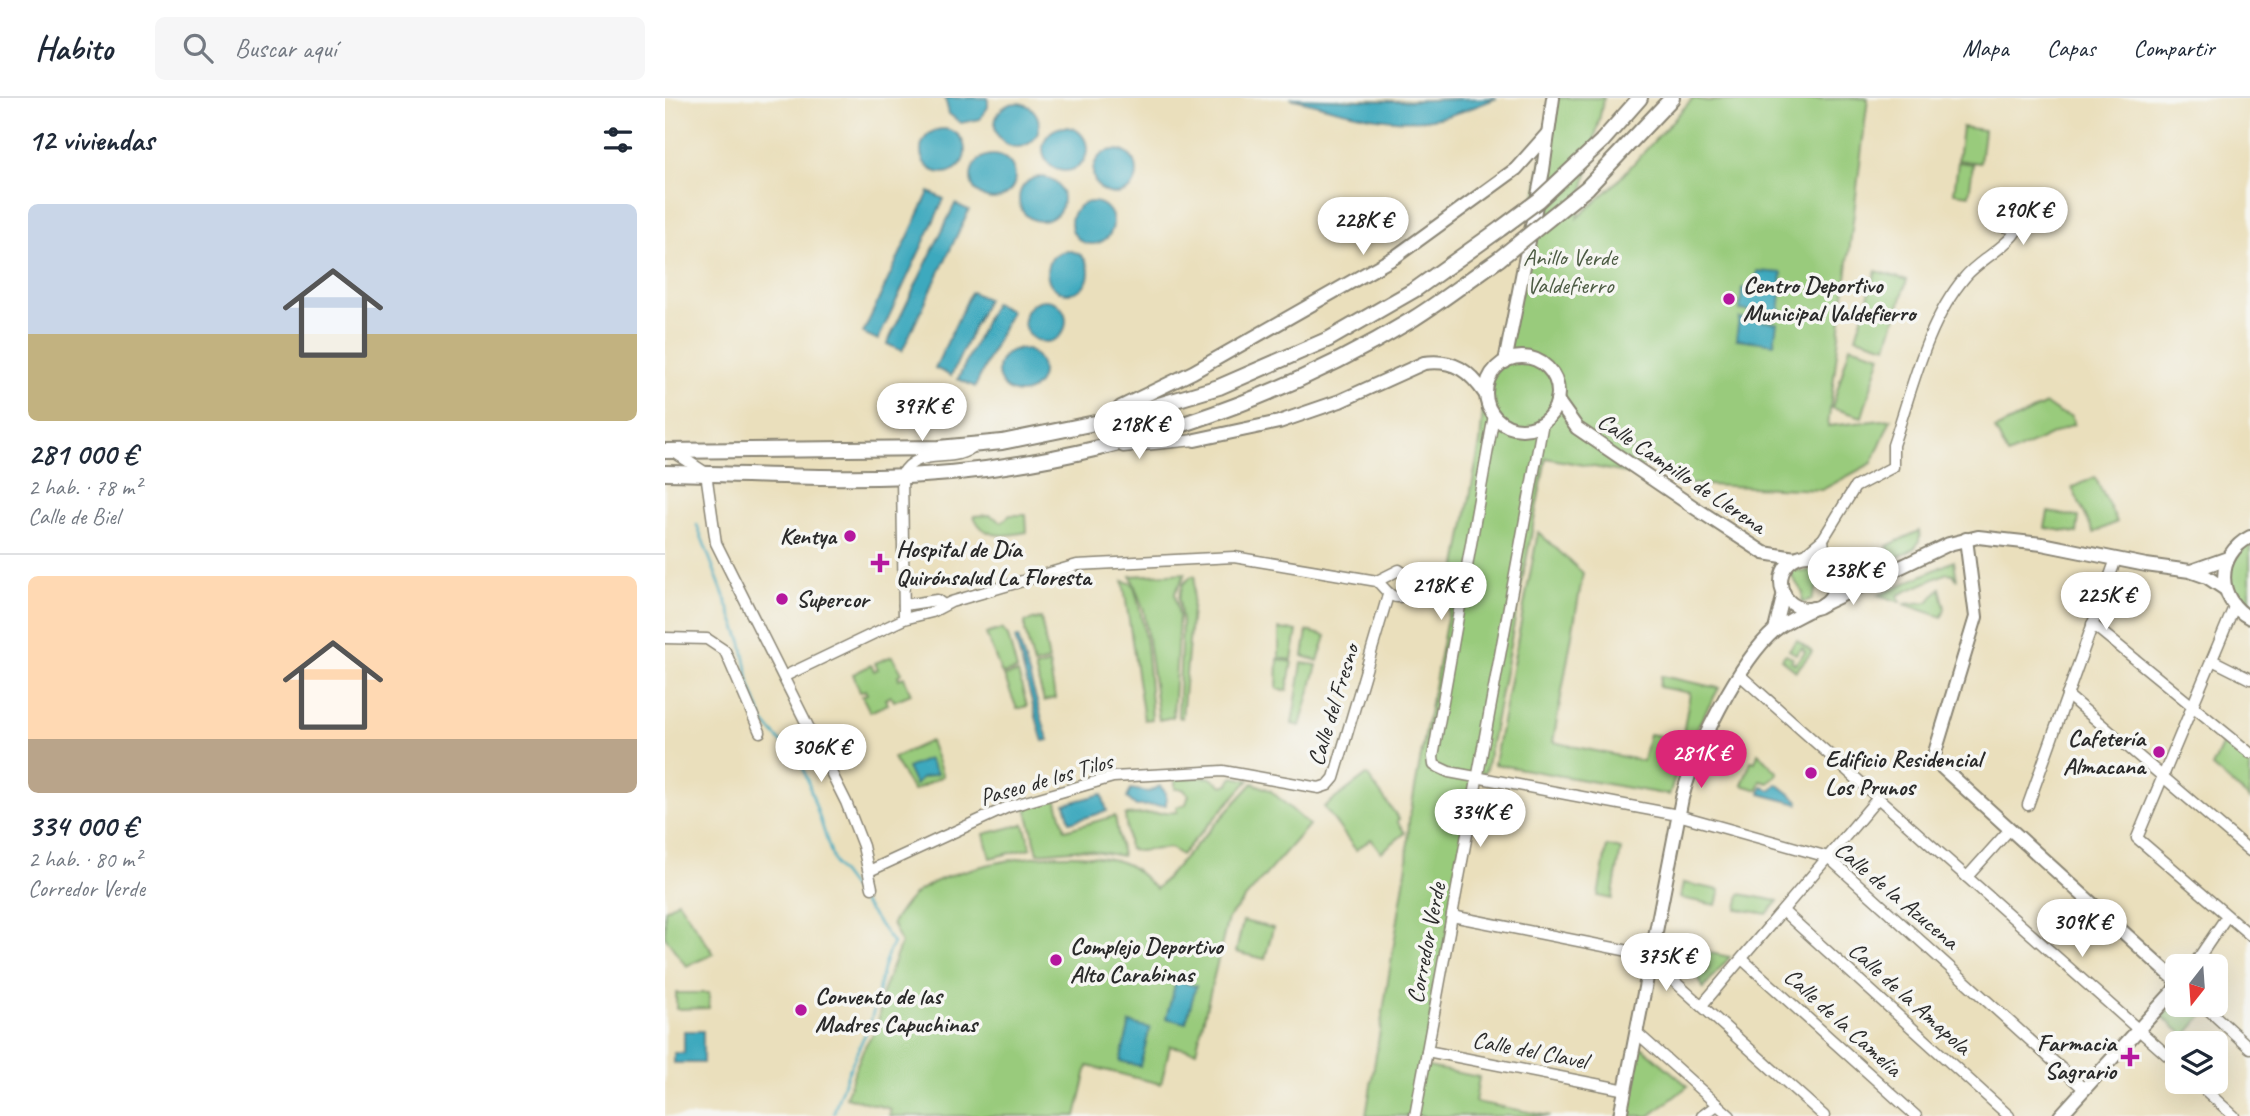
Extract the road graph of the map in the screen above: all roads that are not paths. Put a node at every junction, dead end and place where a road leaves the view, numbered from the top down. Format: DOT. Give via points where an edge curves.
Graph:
graph roads {
  1 [pos="1640,98"];
  2 [pos="1672,98"];
  3 [pos="1552,101"];
  4 [pos="1548,133"];
  5 [pos="1998,222"];
  6 [pos="2019,223"];
  7 [pos="2000,247"];
  8 [pos="1508,336"];
  9 [pos="1519,358"];
  10 [pos="1505,362"];
  11 [pos="1486,395"];
  12 [pos="1557,400"];
  13 [pos="1494,415"];
  14 [pos="1105,421"];
  15 [pos="1545,421"];
  16 [pos="1577,428"];
  17 [pos="1195,440"];
  18 [pos="975,445"];
  19 [pos="669,451"];
  20 [pos="1081,451"];
  21 [pos="665,473"];
  22 [pos="706,473"];
  23 [pos="902,475"];
  24 [pos="2250,537"];
  25 [pos="1823,539"];
  26 [pos="1966,539"];
  27 [pos="1764,553"];
  28 [pos="1800,557"];
  29 [pos="2228,558"];
  30 [pos="2116,559"];
  31 [pos="1828,566"];
  32 [pos="2190,571"];
  33 [pos="1781,579"];
  34 [pos="1377,581"];
  35 [pos="1869,581"];
  36 [pos="2225,589"];
  37 [pos="1784,593"];
  38 [pos="1388,595"];
  39 [pos="904,605"];
  40 [pos="944,605"];
  41 [pos="1818,606"];
  42 [pos="2234,607"];
  43 [pos="2250,618"];
  44 [pos="904,619"];
  45 [pos="2092,624"];
  46 [pos="1776,629"];
  47 [pos="665,638"];
  48 [pos="2211,660"];
  49 [pos="785,676"];
  50 [pos="1741,676"];
  51 [pos="2250,679"];
  52 [pos="2067,695"];
  53 [pos="2192,708"];
  54 [pos="760,732"];
  55 [pos="2250,753"];
  56 [pos="1478,777"];
  57 [pos="2162,777"];
  58 [pos="1328,785"];
  59 [pos="1878,798"];
  60 [pos="2028,806"];
  61 [pos="1678,815"];
  62 [pos="2010,829"];
  63 [pos="2250,851"];
  64 [pos="1828,857"];
  65 [pos="869,871"];
  66 [pos="1967,877"];
  67 [pos="872,888"];
  68 [pos="1783,911"];
  69 [pos="1452,916"];
  70 [pos="2227,916"];
  71 [pos="2250,935"];
  72 [pos="2201,954"];
  73 [pos="1650,958"];
  74 [pos="1742,959"];
  75 [pos="2165,970"];
  76 [pos="2165,1000"];
  77 [pos="1702,1005"];
  78 [pos="2216,1017"];
  79 [pos="2138,1030"];
  80 [pos="1636,1032"];
  81 [pos="2250,1048"];
  82 [pos="1427,1051"];
  83 [pos="2165,1054"];
  84 [pos="2084,1089"];
  85 [pos="1626,1090"];
  86 [pos="2209,1094"];
  87 [pos="1717,1105"];
  88 [pos="2066,1114"];
  89 [pos="1415,1116"];
  90 [pos="1620,1116"];
  91 [pos="1702,1116"];
  92 [pos="1730,1116"];
  93 [pos="1825,1116"];
  94 [pos="1916,1116"];
  95 [pos="2009,1116"];
  96 [pos="2234,1116"];
  1 -- 14 [label="main road, bridge" via="1539,200 1416,289 1319,344 1219,387"];
  2 -- 20 [label="main road, bridge" via="1587,188 1499,259 1413,319 1243,404 1152,435"];
  3 -- 4 [label="street"];
  4 -- 8 [label="street" via="1525,271"];
  4 -- 14 [label="street" via="1516,169 1395,257 1193,372 1121,407"];
  5 -- 6 [label="street" via="2006,227"];
  5 -- 6 [label="street" via="1996,205 2010,198 2023,209"];
  5 -- 7 [label="street"];
  6 -- 7 [label="street"];
  7 -- 25 [label="street" via="1967,274 1939,317 1892,445 1893,467 1855,487"];
  8 -- 9 [label="street"];
  8 -- 10 [label="street"];
  9 -- 10 [label="street"];
  9 -- 12 [label="street" via="1535,360 1551,372"];
  10 -- 11 [label="street" via="1493,373"];
  11 -- 13 [label="street"];
  11 -- 17 [label="street" via="1460,366 1424,363 1340,401 1279,422"];
  12 -- 15 [label="street, Corredor Verde"];
  12 -- 16 [label="street, Calle Campillo de Llerena"];
  13 -- 15 [label="street" via="1515,428"];
  13 -- 56 [label="street" via="1433,760 1438,769"];
  14 -- 18 [label="main road"];
  15 -- 16 [label="street, Calle Campillo de Llerena"];
  15 -- 56 [label="street, Corredor Verde"];
  16 -- 27 [label="street, Calle Campillo de Llerena"];
  17 -- 20 [label="street"];
  18 -- 19 [label="main road"];
  18 -- 23 [label="street" via="963,454 919,458"];
  19 -- 22 [label="street"];
  20 -- 23 [label="main road" via="985,468"];
  21 -- 22 [label="main road"];
  22 -- 23 [label="main road"];
  22 -- 49 [label="street" via="716,543"];
  23 -- 39 [label="street"];
  24 -- 29 [label="street"];
  25 -- 28 [label="street"];
  25 -- 31 [label="street"];
  26 -- 30 [label="street" via="2000,538"];
  26 -- 35 [label="street"];
  26 -- 62 [label="street" via="1976,617 1933,759"];
  27 -- 28 [label="street, Calle Campillo de Llerena"];
  27 -- 33 [label="street, Calle Campillo de Llerena"];
  28 -- 31 [label="street"];
  28 -- 33 [label="street" via="1787,565"];
  29 -- 32 [label="street"];
  29 -- 36 [label="street"];
  30 -- 32 [label="street"];
  30 -- 45 [label="street"];
  31 -- 35 [label="street" via="1852,581"];
  31 -- 41 [label="street" via="1834,589"];
  32 -- 36 [label="street"];
  33 -- 37 [label="street"];
  34 -- 38 [label="street"];
  34 -- 38 [label="street" via="1394,571 1407,574 1411,583 1406,595"];
  34 -- 40 [label="street" via="1234,557 1089,564"];
  35 -- 41 [label="street"];
  36 -- 42 [label="street"];
  37 -- 41 [label="street" via="1793,604"];
  37 -- 46 [label="street"];
  38 -- 58 [label="street, Calle del Fresno" via="1334,778"];
  39 -- 40 [label="street" via="937,600"];
  39 -- 44 [label="street"];
  40 -- 44 [label="street"];
  41 -- 46 [label="street"];
  42 -- 43 [label="street"];
  42 -- 48 [label="street"];
  44 -- 49 [label="street"];
  45 -- 52 [label="street"];
  45 -- 53 [label="street"];
  46 -- 50 [label="street"];
  47 -- 54 [label="street" via="707,639 725,651"];
  48 -- 51 [label="street"];
  48 -- 53 [label="street"];
  49 -- 65 [label="street" via="846,802"];
  50 -- 59 [label="street"];
  50 -- 61 [label="street" via="1696,755"];
  52 -- 57 [label="street"];
  52 -- 60 [label="street"];
  53 -- 55 [label="street"];
  53 -- 57 [label="street"];
  56 -- 61 [label="street, Calle de la Azucena"];
  56 -- 69 [label="street, Corredor Verde"];
  57 -- 63 [label="street"];
  57 -- 70 [label="street" via="2138,841"];
  58 -- 65 [label="street, Paseo de los Tilos" via="1319,788 1223,771 1113,777 1008,807"];
  59 -- 64 [label="street"];
  59 -- 66 [label="street"];
  61 -- 64 [label="street, Calle de la Azucena"];
  61 -- 73 [label="street"];
  62 -- 66 [label="street"];
  62 -- 75 [label="street"];
  64 -- 68 [label="street"];
  64 -- 84 [label="street, Calle de la Azucena"];
  65 -- 67 [label="street"];
  66 -- 79 [label="street"];
  68 -- 74 [label="street"];
  68 -- 95 [label="street, Calle de la Amapola"];
  69 -- 73 [label="street" via="1637,951"];
  69 -- 82 [label="street, Corredor Verde"];
  70 -- 71 [label="street"];
  70 -- 72 [label="street"];
  73 -- 77 [label="street"];
  73 -- 80 [label="street"];
  74 -- 77 [label="street"];
  74 -- 94 [label="street, Calle de la Camelia"];
  76 -- 79 [label="street"];
  77 -- 93 [label="street"];
  78 -- 81 [label="street"];
  79 -- 83 [label="street"];
  79 -- 84 [label="street"];
  80 -- 85 [label="street"];
  80 -- 87 [label="street"];
  82 -- 85 [label="street, Calle del Clavel"];
  82 -- 89 [label="street, Corredor Verde"];
  84 -- 88 [label="street"];
  85 -- 90 [label="street"];
  86 -- 96 [label="street"];
  87 -- 91 [label="street"];
  87 -- 92 [label="street"];
}
